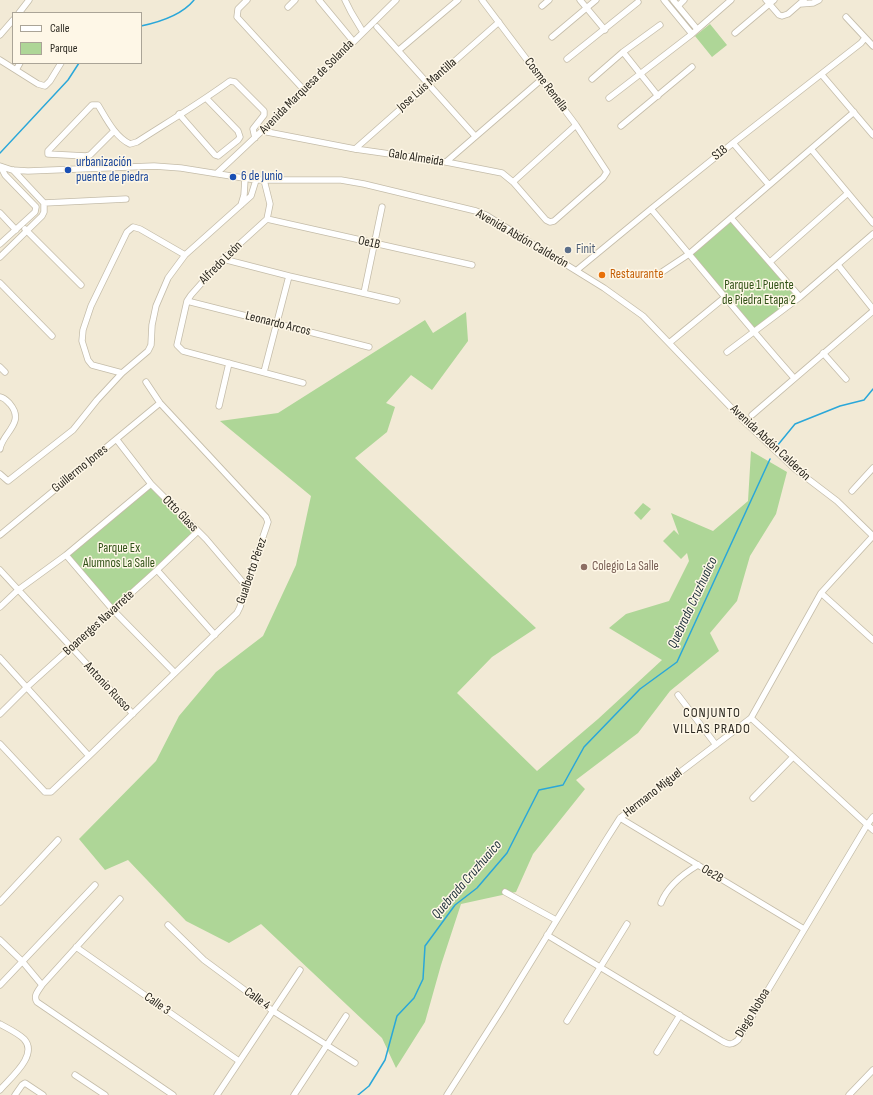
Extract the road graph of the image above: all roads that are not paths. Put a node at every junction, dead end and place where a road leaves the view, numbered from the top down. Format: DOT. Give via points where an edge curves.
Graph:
graph roads {
  1 [pos="29,0"];
  2 [pos="246,0"];
  3 [pos="295,0"];
  4 [pos="319,0"];
  5 [pos="345,0"];
  6 [pos="396,0"];
  7 [pos="458,0"];
  8 [pos="482,0"];
  9 [pos="549,0"];
  10 [pos="580,0"];
  11 [pos="596,0"];
  12 [pos="664,0"];
  13 [pos="673,0"];
  14 [pos="684,0"];
  15 [pos="731,0"];
  16 [pos="819,0"];
  17 [pos="770,1"];
  18 [pos="638,2"];
  19 [pos="802,2"];
  20 [pos="542,6"];
  21 [pos="678,6"];
  22 [pos="288,7"];
  23 [pos="586,8"];
  24 [pos="21,12"];
  25 [pos="846,17"];
  26 [pos="12,21"];
  27 [pos="499,22"];
  28 [pos="660,25"];
  29 [pos="377,26"];
  30 [pos="605,30"];
  31 [pos="697,30"];
  32 [pos="363,32"];
  33 [pos="735,33"];
  34 [pos="692,34"];
  35 [pos="0,35"];
  36 [pos="552,37"];
  37 [pos="865,38"];
  38 [pos="353,41"];
  39 [pos="873,46"];
  40 [pos="399,50"];
  41 [pos="623,52"];
  42 [pos="567,59"];
  43 [pos="0,60"];
  44 [pos="19,64"];
  45 [pos="59,64"];
  46 [pos="692,67"];
  47 [pos="16,70"];
  48 [pos="640,73"];
  49 [pos="822,75"];
  50 [pos="542,79"];
  51 [pos="592,79"];
  52 [pos="428,84"];
  53 [pos="304,90"];
  54 [pos="658,96"];
  55 [pos="206,98"];
  56 [pos="609,98"];
  57 [pos="854,112"];
  58 [pos="180,114"];
  59 [pos="576,125"];
  60 [pos="621,126"];
  61 [pos="114,131"];
  62 [pos="262,131"];
  63 [pos="873,135"];
  64 [pos="475,136"];
  65 [pos="254,138"];
  66 [pos="733,143"];
  67 [pos="355,148"];
  68 [pos="811,149"];
  69 [pos="446,162"];
  70 [pos="0,167"];
  71 [pos="13,170"];
  72 [pos="217,173"];
  73 [pos="245,179"];
  74 [pos="256,180"];
  75 [pos="264,180"];
  76 [pos="513,182"];
  77 [pos="768,185"];
  78 [pos="848,193"];
  79 [pos="126,200"];
  80 [pos="44,204"];
  81 [pos="241,205"];
  82 [pos="382,208"];
  83 [pos="651,209"];
  84 [pos="0,213"];
  85 [pos="731,218"];
  86 [pos="267,220"];
  87 [pos="550,222"];
  88 [pos="873,223"];
  89 [pos="21,225"];
  90 [pos="16,230"];
  91 [pos="27,231"];
  92 [pos="873,234"];
  93 [pos="0,244"];
  94 [pos="374,244"];
  95 [pos="689,254"];
  96 [pos="185,255"];
  97 [pos="0,257"];
  98 [pos="223,259"];
  99 [pos="770,262"];
  100 [pos="472,265"];
  101 [pos="838,265"];
  102 [pos="577,270"];
  103 [pos="662,272"];
  104 [pos="289,276"];
  105 [pos="0,283"];
  106 [pos="81,285"];
  107 [pos="364,293"];
  108 [pos="725,297"];
  109 [pos="800,297"];
  110 [pos="397,301"];
  111 [pos="187,302"];
  112 [pos="873,310"];
  113 [pos="277,324"];
  114 [pos="754,333"];
  115 [pos="52,336"];
  116 [pos="669,343"];
  117 [pos="369,347"];
  118 [pos="727,352"];
  119 [pos="823,353"];
  120 [pos="229,363"];
  121 [pos="0,367"];
  122 [pos="5,372"];
  123 [pos="264,372"];
  124 [pos="122,373"];
  125 [pos="794,378"];
  126 [pos="846,380"];
  127 [pos="146,382"];
  128 [pos="303,383"];
  129 [pos="0,397"];
  130 [pos="160,403"];
  131 [pos="220,406"];
  132 [pos="752,415"];
  133 [pos="116,440"];
  134 [pos="0,446"];
  135 [pos="0,449"];
  136 [pos="873,468"];
  137 [pos="0,474"];
  138 [pos="151,484"];
  139 [pos="852,491"];
  140 [pos="197,532"];
  141 [pos="0,535"];
  142 [pos="873,536"];
  143 [pos="66,555"];
  144 [pos="0,570"];
  145 [pos="157,570"];
  146 [pos="246,586"];
  147 [pos="18,590"];
  148 [pos="821,593"];
  149 [pos="0,607"];
  150 [pos="113,610"];
  151 [pos="215,635"];
  152 [pos="873,640"];
  153 [pos="71,648"];
  154 [pos="0,658"];
  155 [pos="175,673"];
  156 [pos="27,687"];
  157 [pos="678,695"];
  158 [pos="0,714"];
  159 [pos="133,714"];
  160 [pos="751,718"];
  161 [pos="0,744"];
  162 [pos="716,745"];
  163 [pos="89,756"];
  164 [pos="793,757"];
  165 [pos="753,798"];
  166 [pos="873,817"];
  167 [pos="620,818"];
  168 [pos="866,825"];
  169 [pos="873,830"];
  170 [pos="58,840"];
  171 [pos="698,865"];
  172 [pos="95,885"];
  173 [pos="505,892"];
  174 [pos="120,899"];
  175 [pos="0,902"];
  176 [pos="661,903"];
  177 [pos="556,920"];
  178 [pos="627,924"];
  179 [pos="168,925"];
  180 [pos="804,929"];
  181 [pos="546,935"];
  182 [pos="0,940"];
  183 [pos="76,947"];
  184 [pos="22,961"];
  185 [pos="601,967"];
  186 [pos="300,970"];
  187 [pos="0,985"];
  188 [pos="42,985"];
  189 [pos="274,1011"];
  190 [pos="680,1015"];
  191 [pos="346,1016"];
  192 [pos="567,1022"];
  193 [pos="0,1024"];
  194 [pos="328,1045"];
  195 [pos="657,1052"];
  196 [pos="239,1061"];
  197 [pos="355,1064"];
  198 [pos="873,1070"];
  199 [pos="75,1075"];
  200 [pos="0,1090"];
  201 [pos="15,1095"];
  202 [pos="43,1095"];
  203 [pos="105,1095"];
  204 [pos="173,1095"];
  205 [pos="217,1095"];
  206 [pos="294,1095"];
  207 [pos="447,1095"];
  208 [pos="849,1095"];
  1 -- 24 [label="street"];
  2 -- 53 [label="street" via="238,9 237,17"];
  3 -- 22 [label="street"];
  4 -- 38 [label="street"];
  5 -- 32 [label="street"];
  6 -- 32 [label="street, Avenida Marquesa de Solanda"];
  7 -- 40 [label="street"];
  8 -- 27 [label="street, Cosme Renella"];
  9 -- 20 [label="street"];
  10 -- 23 [label="street"];
  11 -- 23 [label="street"];
  12 -- 34 [label="street"];
  13 -- 21 [label="street"];
  14 -- 21 [label="street"];
  15 -- 31 [label="street"];
  16 -- 19 [label="street" via="813,3"];
  17 -- 19 [label="street" via="782,16"];
  17 -- 33 [label="street"];
  18 -- 30 [label="street"];
  21 -- 31 [label="street"];
  23 -- 30 [label="street"];
  23 -- 36 [label="street"];
  25 -- 37 [label="street"];
  26 -- 35 [label="street"];
  27 -- 50 [label="street, Cosme Renella"];
  27 -- 52 [label="street, Jose Luis Mantilla"];
  28 -- 41 [label="street"];
  29 -- 40 [label="street"];
  30 -- 42 [label="street"];
  31 -- 34 [label="street"];
  32 -- 38 [label="street, Avenida Marquesa de Solanda"];
  34 -- 48 [label="street"];
  37 -- 39 [label="street"];
  37 -- 49 [label="street, S18"];
  38 -- 53 [label="street, Avenida Marquesa de Solanda"];
  40 -- 52 [label="street"];
  41 -- 48 [label="street"];
  41 -- 51 [label="street"];
  43 -- 47 [label="street"];
  44 -- 47 [label="street"];
  45 -- 47 [label="street" via="45,86"];
  46 -- 54 [label="street"];
  48 -- 54 [label="street"];
  48 -- 56 [label="street"];
  49 -- 57 [label="street"];
  49 -- 66 [label="street, S18"];
  50 -- 59 [label="street, Cosme Renella"];
  50 -- 64 [label="street"];
  52 -- 64 [label="street"];
  52 -- 67 [label="street, Jose Luis Mantilla"];
  53 -- 62 [label="street, Avenida Marquesa de Solanda"];
  54 -- 60 [label="street"];
  55 -- 58 [label="street"];
  55 -- 58 [label="street" via="238,131 240,137 218,156"];
  55 -- 65 [label="street" via="230,80 236,82 265,113 252,129"];
  57 -- 63 [label="street"];
  57 -- 68 [label="street"];
  58 -- 61 [label="street" via="130,144"];
  59 -- 76 [label="street"];
  59 -- 87 [label="street, Cosme Renella" via="607,172 583,196"];
  61 -- 61 [label="street" via="90,154 48,154 48,151 92,105 98,105"];
  62 -- 65 [label="street, Avenida Marquesa de Solanda"];
  62 -- 67 [label="street, Galo Almeida"];
  64 -- 69 [label="street"];
  65 -- 72 [label="street, Avenida Marquesa de Solanda"];
  66 -- 77 [label="street"];
  66 -- 83 [label="street, S18"];
  67 -- 69 [label="street, Galo Almeida"];
  68 -- 77 [label="street"];
  68 -- 78 [label="street"];
  69 -- 76 [label="street, Galo Almeida" via="502,173"];
  70 -- 71 [label="street, Avenida Abdón Calderón"];
  70 -- 89 [label="street" via="36,207"];
  71 -- 72 [label="street, Avenida Abdón Calderón" via="154,166"];
  71 -- 80 [label="street"];
  72 -- 73 [label="street, Avenida Abdón Calderón"];
  73 -- 74 [label="street, Avenida Abdón Calderón"];
  73 -- 81 [label="street"];
  74 -- 75 [label="street, Avenida Abdón Calderón"];
  74 -- 81 [label="street" via="253,194"];
  75 -- 86 [label="street" via="270,204"];
  75 -- 102 [label="street, Avenida Abdón Calderón" via="341,180 476,211"];
  76 -- 87 [label="street, Galo Almeida"];
  77 -- 85 [label="street"];
  78 -- 88 [label="street"];
  78 -- 99 [label="street"];
  79 -- 80 [label="street"];
  80 -- 91 [label="street" via="44,212"];
  81 -- 96 [label="street"];
  82 -- 94 [label="street"];
  83 -- 95 [label="street"];
  83 -- 102 [label="street, S18"];
  84 -- 90 [label="street"];
  85 -- 95 [label="street"];
  85 -- 99 [label="street"];
  86 -- 94 [label="street, Oe1B"];
  86 -- 98 [label="street, Alfredo León"];
  89 -- 90 [label="street"];
  89 -- 91 [label="street"];
  90 -- 93 [label="street"];
  91 -- 97 [label="street"];
  91 -- 106 [label="street"];
  92 -- 101 [label="street"];
  94 -- 100 [label="street, Oe1B"];
  94 -- 107 [label="street"];
  95 -- 103 [label="street"];
  95 -- 108 [label="street"];
  96 -- 124 [label="street" via="168,278 156,306 148,352"];
  96 -- 124 [label="street" via="140,228 132,228 127,232 91,306 82,341 92,365"];
  98 -- 104 [label="street"];
  98 -- 111 [label="street, Alfredo León"];
  99 -- 109 [label="street"];
  101 -- 109 [label="street"];
  101 -- 112 [label="street"];
  102 -- 116 [label="street, Avenida Abdón Calderón" via="644,316"];
  104 -- 107 [label="street"];
  104 -- 113 [label="street"];
  105 -- 115 [label="street"];
  107 -- 110 [label="street"];
  108 -- 114 [label="street"];
  108 -- 116 [label="street"];
  109 -- 114 [label="street"];
  111 -- 113 [label="street, Leonardo Arcos"];
  111 -- 120 [label="street, Alfredo León" via="177,342 178,348"];
  112 -- 119 [label="street"];
  113 -- 117 [label="street, Leonardo Arcos"];
  113 -- 123 [label="street"];
  114 -- 118 [label="street"];
  114 -- 125 [label="street"];
  116 -- 142 [label="street, Avenida Abdón Calderón" via="795,470 837,501"];
  119 -- 125 [label="street"];
  119 -- 126 [label="street"];
  120 -- 123 [label="street"];
  120 -- 131 [label="street"];
  121 -- 122 [label="street"];
  123 -- 128 [label="street"];
  124 -- 137 [label="street" via="73,430 8,481"];
  125 -- 132 [label="street"];
  127 -- 130 [label="street, Gualberto Pérez"];
  129 -- 134 [label="street" via="13,408 16,415 11,430"];
  130 -- 133 [label="street, Guillermo Jones"];
  130 -- 146 [label="street, Gualberto Pérez" via="266,517 268,522"];
  133 -- 138 [label="street, Otto Glass"];
  133 -- 141 [label="street, Guillermo Jones"];
  134 -- 135 [label="street"];
  136 -- 139 [label="street"];
  138 -- 140 [label="street, Otto Glass"];
  138 -- 143 [label="street"];
  140 -- 145 [label="street, Boanerges Navarrete"];
  140 -- 146 [label="street, Otto Glass"];
  142 -- 148 [label="street, Hermano Miguel"];
  143 -- 147 [label="street"];
  143 -- 150 [label="street"];
  144 -- 147 [label="street, Antonio Russo"];
  145 -- 150 [label="street, Boanerges Navarrete"];
  145 -- 151 [label="street"];
  146 -- 151 [label="street, Gualberto Pérez" via="237,613"];
  147 -- 149 [label="street"];
  147 -- 153 [label="street, Antonio Russo"];
  148 -- 152 [label="street"];
  148 -- 160 [label="street, Hermano Miguel"];
  150 -- 153 [label="street, Boanerges Navarrete"];
  150 -- 155 [label="street"];
  151 -- 155 [label="street, Gualberto Pérez"];
  153 -- 156 [label="street, Boanerges Navarrete"];
  153 -- 159 [label="street, Antonio Russo"];
  154 -- 156 [label="street"];
  155 -- 159 [label="street, Gualberto Pérez"];
  156 -- 158 [label="street, Boanerges Navarrete"];
  156 -- 163 [label="street"];
  157 -- 162 [label="street"];
  159 -- 163 [label="street, Gualberto Pérez"];
  160 -- 162 [label="street, Hermano Miguel"];
  160 -- 164 [label="street"];
  161 -- 163 [label="street, Gualberto Pérez" via="45,792 55,789"];
  162 -- 167 [label="street, Hermano Miguel"];
  164 -- 165 [label="street"];
  164 -- 168 [label="street"];
  166 -- 168 [label="street, Diego Noboa"];
  167 -- 171 [label="street, Oe2B"];
  167 -- 177 [label="street, Hermano Miguel"];
  168 -- 169 [label="street"];
  168 -- 180 [label="street, Diego Noboa"];
  170 -- 175 [label="street"];
  171 -- 176 [label="street" via="670,887"];
  171 -- 180 [label="street, Oe2B"];
  172 -- 184 [label="street"];
  173 -- 177 [label="street"];
  174 -- 183 [label="street"];
  177 -- 181 [label="street, Hermano Miguel"];
  178 -- 185 [label="street"];
  179 -- 189 [label="street, Calle 4" via="204,960"];
  180 -- 190 [label="street, Diego Noboa" via="734,1043 726,1044"];
  181 -- 185 [label="street, Diego Noboa"];
  181 -- 207 [label="street, Hermano Miguel"];
  182 -- 184 [label="street"];
  183 -- 188 [label="street"];
  183 -- 196 [label="street, Calle 3"];
  184 -- 187 [label="street"];
  184 -- 188 [label="street"];
  185 -- 190 [label="street, Diego Noboa"];
  185 -- 192 [label="street"];
  186 -- 189 [label="street"];
  188 -- 204 [label="street" via="36,995 37,1002"];
  189 -- 194 [label="street, Calle 4"];
  189 -- 196 [label="street"];
  190 -- 195 [label="street"];
  191 -- 194 [label="street"];
  193 -- 200 [label="street" via="24,1039 28,1049 26,1060"];
  194 -- 197 [label="street, Calle 4"];
  194 -- 206 [label="street"];
  196 -- 205 [label="street"];
  198 -- 208 [label="street"];
  199 -- 203 [label="street"];
  201 -- 202 [label="street" via="25,1083"];
}
